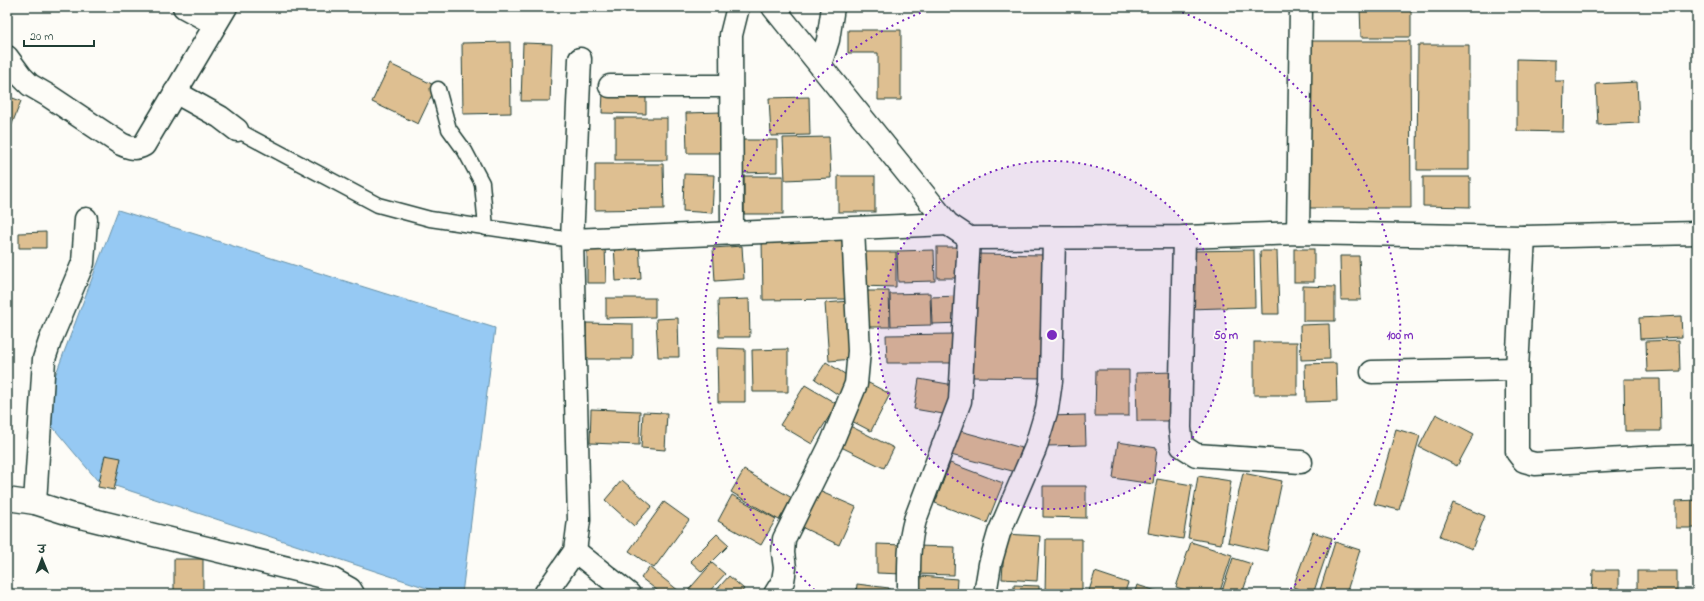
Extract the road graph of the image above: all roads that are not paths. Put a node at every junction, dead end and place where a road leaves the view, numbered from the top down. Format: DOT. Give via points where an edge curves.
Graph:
graph roads {
  1 [pos="184,7"];
  2 [pos="738,7"];
  3 [pos="773,7"];
  4 [pos="833,7"];
  5 [pos="1301,7"];
  6 [pos="221,15"];
  7 [pos="7,57"];
  8 [pos="580,59"];
  9 [pos="820,65"];
  10 [pos="610,86"];
  11 [pos="731,86"];
  12 [pos="438,89"];
  13 [pos="175,92"];
  14 [pos="237,130"];
  15 [pos="86,219"];
  16 [pos="948,224"];
  17 [pos="486,228"];
  18 [pos="853,229"];
  19 [pos="732,233"];
  20 [pos="1298,233"];
  21 [pos="1697,233"];
  22 [pos="1524,237"];
  23 [pos="968,238"];
  24 [pos="1054,238"];
  25 [pos="1184,238"];
  26 [pos="572,240"];
  27 [pos="1517,369"];
  28 [pos="1372,372"];
  29 [pos="1697,456"];
  30 [pos="1301,462"];
  31 [pos="7,499"];
  32 [pos="35,503"];
  33 [pos="575,551"];
  34 [pos="357,592"];
  35 [pos="545,594"];
  36 [pos="629,594"];
  37 [pos="774,594"];
  38 [pos="909,594"];
  39 [pos="985,594"];
  1 -- 6 [label="street"];
  2 -- 11 [label="street" via="731,35"];
  3 -- 9 [label="street"];
  4 -- 9 [label="street" via="828,40"];
  5 -- 20 [label="street"];
  6 -- 13 [label="street"];
  7 -- 13 [label="street" via="30,85 121,144 134,149 144,145"];
  8 -- 26 [label="street"];
  9 -- 16 [label="street"];
  10 -- 11 [label="street"];
  11 -- 19 [label="street"];
  12 -- 17 [label="lane" via="449,129 465,151 482,183"];
  13 -- 14 [label="street" via="220,117"];
  14 -- 17 [label="lane" via="378,205 430,219"];
  15 -- 32 [label="street" via="83,263 44,359"];
  16 -- 18 [label="street"];
  16 -- 23 [label="street"];
  17 -- 26 [label="lane"];
  18 -- 19 [label="street"];
  18 -- 37 [label="street" via="859,351 856,384 832,442 784,539 783,581"];
  19 -- 26 [label="street"];
  20 -- 22 [label="street"];
  20 -- 25 [label="street"];
  21 -- 22 [label="street"];
  22 -- 27 [label="street"];
  23 -- 24 [label="street"];
  23 -- 38 [label="street" via="960,401 910,537"];
  24 -- 25 [label="street"];
  24 -- 39 [label="street" via="1051,381 1046,409 1035,448 999,533"];
  25 -- 30 [label="street" via="1180,428 1182,446 1196,455"];
  26 -- 33 [label="street" via="579,520"];
  27 -- 28 [label="street"];
  27 -- 29 [label="street" via="1517,452 1524,461 1536,464"];
  31 -- 32 [label="street"];
  32 -- 34 [label="street" via="73,515 332,578"];
  33 -- 35 [label="street"];
  33 -- 36 [label="street"];
}
